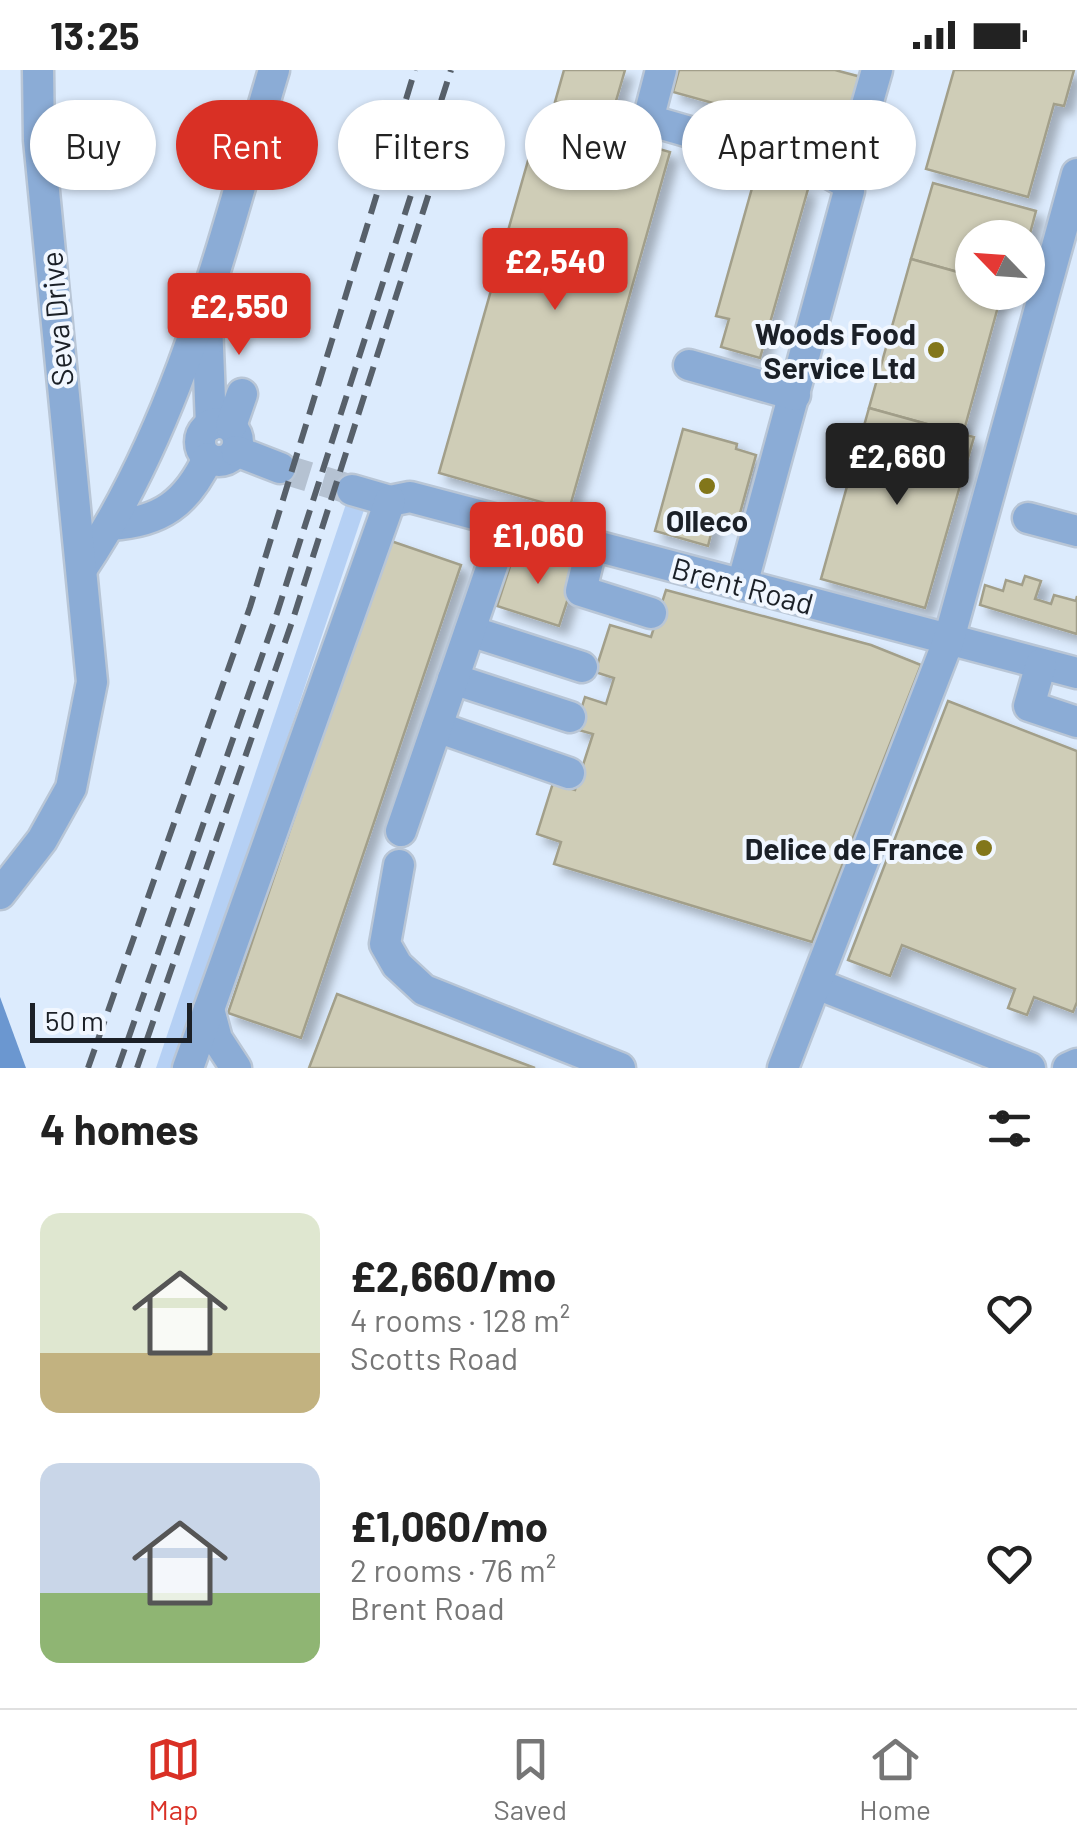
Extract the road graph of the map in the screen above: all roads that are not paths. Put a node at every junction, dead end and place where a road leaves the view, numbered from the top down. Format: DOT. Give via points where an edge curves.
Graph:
graph roads {
  1 [pos="38,70"];
  2 [pos="274,70"];
  3 [pos="662,70"];
  4 [pos="877,70"];
  5 [pos="868,100"];
  6 [pos="682,130"];
  7 [pos="1077,174"];
  8 [pos="847,190"];
  9 [pos="204,304"];
  10 [pos="689,365"];
  11 [pos="242,394"];
  12 [pos="795,395"];
  13 [pos="222,440"];
  14 [pos="280,468"];
  15 [pos="352,490"];
  16 [pos="390,501"];
  17 [pos="1028,518"];
  18 [pos="507,522"];
  19 [pos="111,526"];
  20 [pos="1077,531"];
  21 [pos="592,545"];
  22 [pos="84,567"];
  23 [pos="742,584"];
  24 [pos="651,613"];
  25 [pos="470,631"];
  26 [pos="949,639"];
  27 [pos="1041,664"];
  28 [pos="1075,666"];
  29 [pos="582,667"];
  30 [pos="454,679"];
  31 [pos="570,718"];
  32 [pos="1077,722"];
  33 [pos="437,727"];
  34 [pos="569,773"];
  35 [pos="401,831"];
  36 [pos="399,865"];
  37 [pos="0,893"];
  38 [pos="816,984"];
  39 [pos="209,1009"];
  40 [pos="1077,1064"];
  41 [pos="188,1068"];
  42 [pos="236,1068"];
  43 [pos="620,1068"];
  44 [pos="783,1068"];
  45 [pos="1030,1068"];
  46 [pos="1068,1068"];
  1 -- 22 [label="street, Seva Drive" via="42,178"];
  2 -- 9 [label="street"];
  3 -- 6 [label="street" via="648,120"];
  4 -- 5 [label="street"];
  7 -- 26 [label="street"];
  8 -- 12 [label="street" via="849,202"];
  9 -- 13 [label="street"];
  9 -- 19 [label="street" via="179,384"];
  10 -- 12 [label="street"];
  11 -- 13 [label="street"];
  12 -- 23 [label="street"];
  13 -- 14 [label="street"];
  13 -- 19 [label="street" via="171,510"];
  15 -- 16 [label="street, Brent Road"];
  16 -- 18 [label="street, Brent Road" via="410,496"];
  16 -- 39 [label="street"];
  17 -- 20 [label="street"];
  18 -- 21 [label="street, Brent Road"];
  18 -- 25 [label="street"];
  19 -- 22 [label="street"];
  21 -- 23 [label="street, Brent Road"];
  21 -- 24 [label="street" via="581,591"];
  22 -- 37 [label="street, Seva Drive" via="92,682 80,758 56,820"];
  23 -- 26 [label="street, Brent Road"];
  25 -- 29 [label="street"];
  25 -- 30 [label="street"];
  26 -- 27 [label="street, Brent Road"];
  26 -- 38 [label="street"];
  27 -- 28 [label="street, Brent Road"];
  27 -- 32 [label="street" via="1029,706"];
  30 -- 31 [label="street"];
  30 -- 33 [label="street"];
  33 -- 34 [label="street"];
  33 -- 35 [label="street"];
  36 -- 43 [label="street" via="384,944 424,990"];
  38 -- 44 [label="street"];
  38 -- 45 [label="street"];
  39 -- 41 [label="street"];
  39 -- 42 [label="street"];
  40 -- 46 [label="street"];
}
